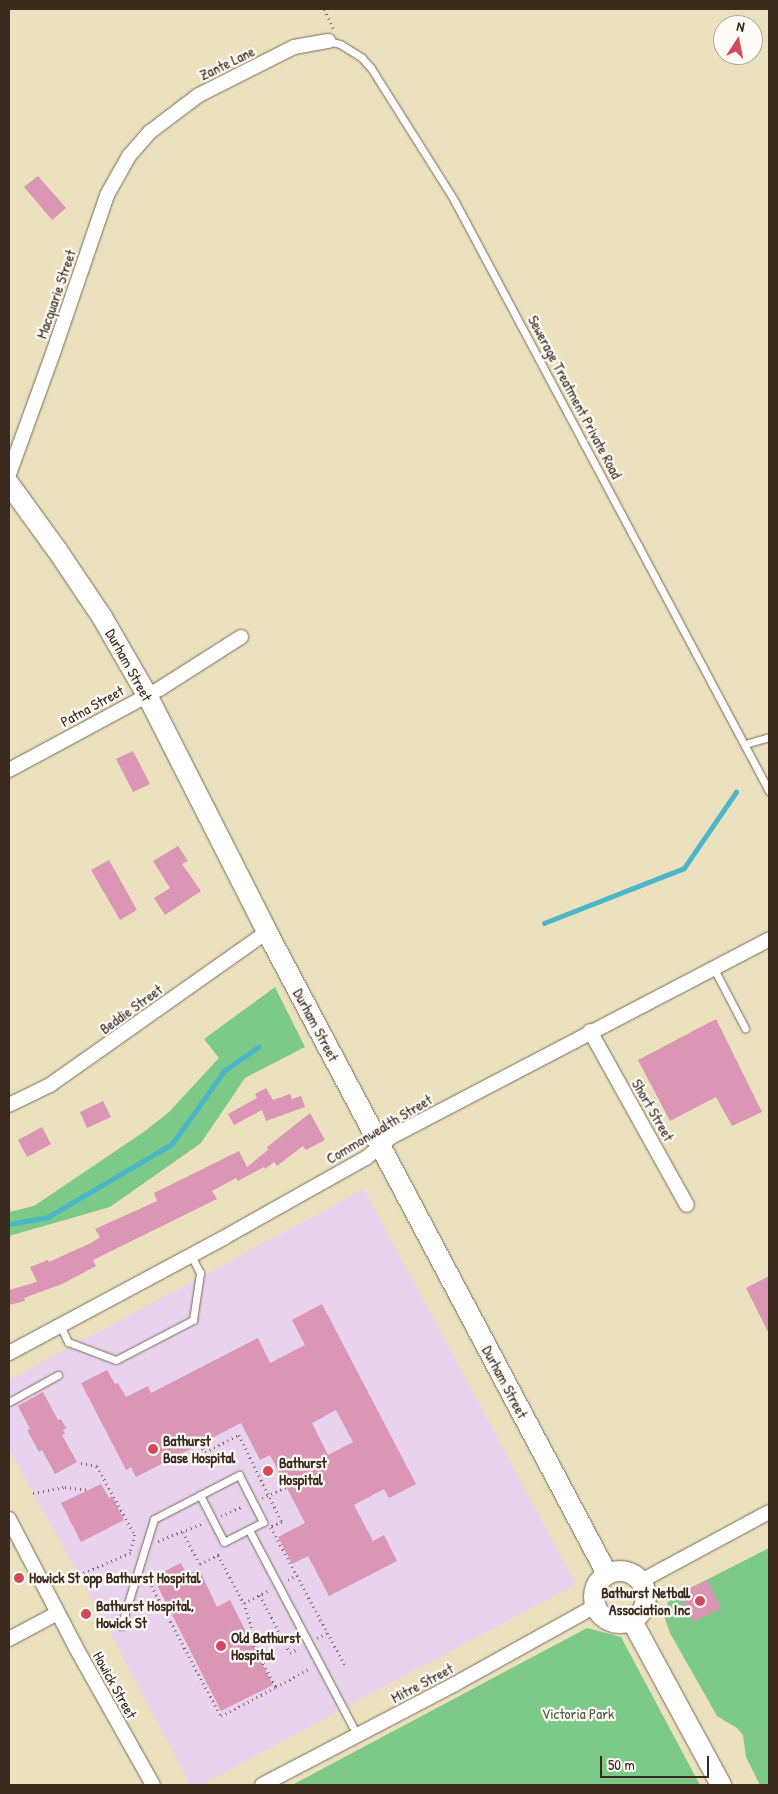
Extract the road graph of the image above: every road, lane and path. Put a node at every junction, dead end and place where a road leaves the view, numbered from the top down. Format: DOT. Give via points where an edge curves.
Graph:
graph roads {
  1 [pos="325,9"];
  2 [pos="330,23"];
  3 [pos="328,41"];
  4 [pos="150,132"];
  5 [pos="9,474"];
  6 [pos="9,484"];
  7 [pos="241,637"];
  8 [pos="147,695"];
  9 [pos="769,737"];
  10 [pos="745,744"];
  11 [pos="9,770"];
  12 [pos="769,791"];
  13 [pos="267,932"];
  14 [pos="769,939"];
  15 [pos="714,969"];
  16 [pos="745,1028"];
  17 [pos="590,1032"];
  18 [pos="9,1105"];
  19 [pos="380,1147"];
  20 [pos="687,1205"];
  21 [pos="191,1255"];
  22 [pos="60,1325"];
  23 [pos="9,1353"];
  24 [pos="58,1375"];
  25 [pos="9,1402"];
  26 [pos="200,1444"];
  27 [pos="81,1463"];
  28 [pos="286,1487"];
  29 [pos="90,1490"];
  30 [pos="33,1493"];
  31 [pos="200,1495"];
  32 [pos="269,1496"];
  33 [pos="253,1502"];
  34 [pos="769,1512"];
  35 [pos="9,1519"];
  36 [pos="212,1520"];
  37 [pos="271,1527"];
  38 [pos="248,1530"];
  39 [pos="183,1532"];
  40 [pos="252,1537"];
  41 [pos="146,1546"];
  42 [pos="227,1550"];
  43 [pos="130,1553"];
  44 [pos="218,1555"];
  45 [pos="145,1572"];
  46 [pos="607,1574"];
  47 [pos="78,1575"];
  48 [pos="641,1581"];
  49 [pos="260,1595"];
  50 [pos="595,1606"];
  51 [pos="58,1613"];
  52 [pos="632,1621"];
  53 [pos="121,1626"];
  54 [pos="327,1633"];
  55 [pos="9,1639"];
  56 [pos="310,1642"];
  57 [pos="313,1666"];
  58 [pos="346,1667"];
  59 [pos="276,1687"];
  60 [pos="357,1735"];
  61 [pos="154,1785"];
  62 [pos="262,1785"];
  63 [pos="721,1785"];
  1 -- 2 [label="path"];
  3 -- 4 [label="street, Zante Lane" via="294,47 199,95"];
  3 -- 10 [label="lane, Sewerage Treatment Private Road" via="340,44 371,68 454,200"];
  4 -- 5 [label="street, Macquarie Street" via="129,156 107,195"];
  6 -- 8 [label="main road, Durham Street" via="102,617"];
  7 -- 8 [label="street, Patna Street"];
  8 -- 11 [label="street, Patna Street"];
  8 -- 13 [label="main road, Durham Street"];
  9 -- 10 [label="lane"];
  10 -- 12 [label="lane, Sewerage Treatment Private Road"];
  13 -- 18 [label="street, Beddie Street" via="50,1085"];
  13 -- 19 [label="main road, Durham Street"];
  14 -- 15 [label="street, Commonwealth Street"];
  15 -- 16 [label="lane"];
  15 -- 17 [label="street, Commonwealth Street"];
  17 -- 19 [label="street, Commonwealth Street" via="391,1137"];
  17 -- 20 [label="street, Short Street"];
  19 -- 21 [label="street, Commonwealth Street" via="366,1158"];
  19 -- 46 [label="main road, Durham Street"];
  21 -- 22 [label="street, Commonwealth Street"];
  21 -- 22 [label="lane" via="200,1273 193,1320 116,1360 68,1342"];
  22 -- 23 [label="street, Commonwealth Street"];
  24 -- 25 [label="lane"];
  26 -- 32 [label="path" via="205,1452 239,1435"];
  27 -- 43 [label="path" via="97,1466 135,1535"];
  28 -- 32 [label="path"];
  29 -- 30 [label="path" via="65,1487"];
  31 -- 33 [label="lane" via="239,1475"];
  31 -- 36 [label="lane"];
  31 -- 41 [label="lane" via="154,1519"];
  32 -- 33 [label="path"];
  32 -- 37 [label="path" via="282,1522"];
  33 -- 36 [label="path"];
  33 -- 38 [label="lane" via="263,1522"];
  34 -- 48 [label="street"];
  35 -- 51 [label="street, Howick Street"];
  36 -- 38 [label="lane" via="224,1542"];
  36 -- 39 [label="path"];
  37 -- 40 [label="path"];
  37 -- 54 [label="path"];
  38 -- 40 [label="lane"];
  39 -- 41 [label="path"];
  39 -- 44 [label="path" via="200,1564"];
  40 -- 56 [label="lane"];
  41 -- 43 [label="path"];
  41 -- 53 [label="lane"];
  42 -- 44 [label="path"];
  43 -- 47 [label="path"];
  44 -- 59 [label="path" via="244,1603 252,1627 249,1637"];
  45 -- 59 [label="path" via="221,1716"];
  46 -- 48 [label="main road" via="629,1572"];
  46 -- 50 [label="main road" via="595,1591"];
  48 -- 52 [label="main road" via="646,1603"];
  49 -- 56 [label="path" via="290,1653"];
  50 -- 52 [label="main road" via="610,1621"];
  50 -- 60 [label="street, Mitre Street"];
  51 -- 55 [label="street"];
  51 -- 61 [label="street, Howick Street"];
  52 -- 63 [label="main road"];
  54 -- 56 [label="path"];
  54 -- 58 [label="path"];
  56 -- 60 [label="lane"];
  57 -- 59 [label="path"];
  60 -- 62 [label="street, Mitre Street"];
}
